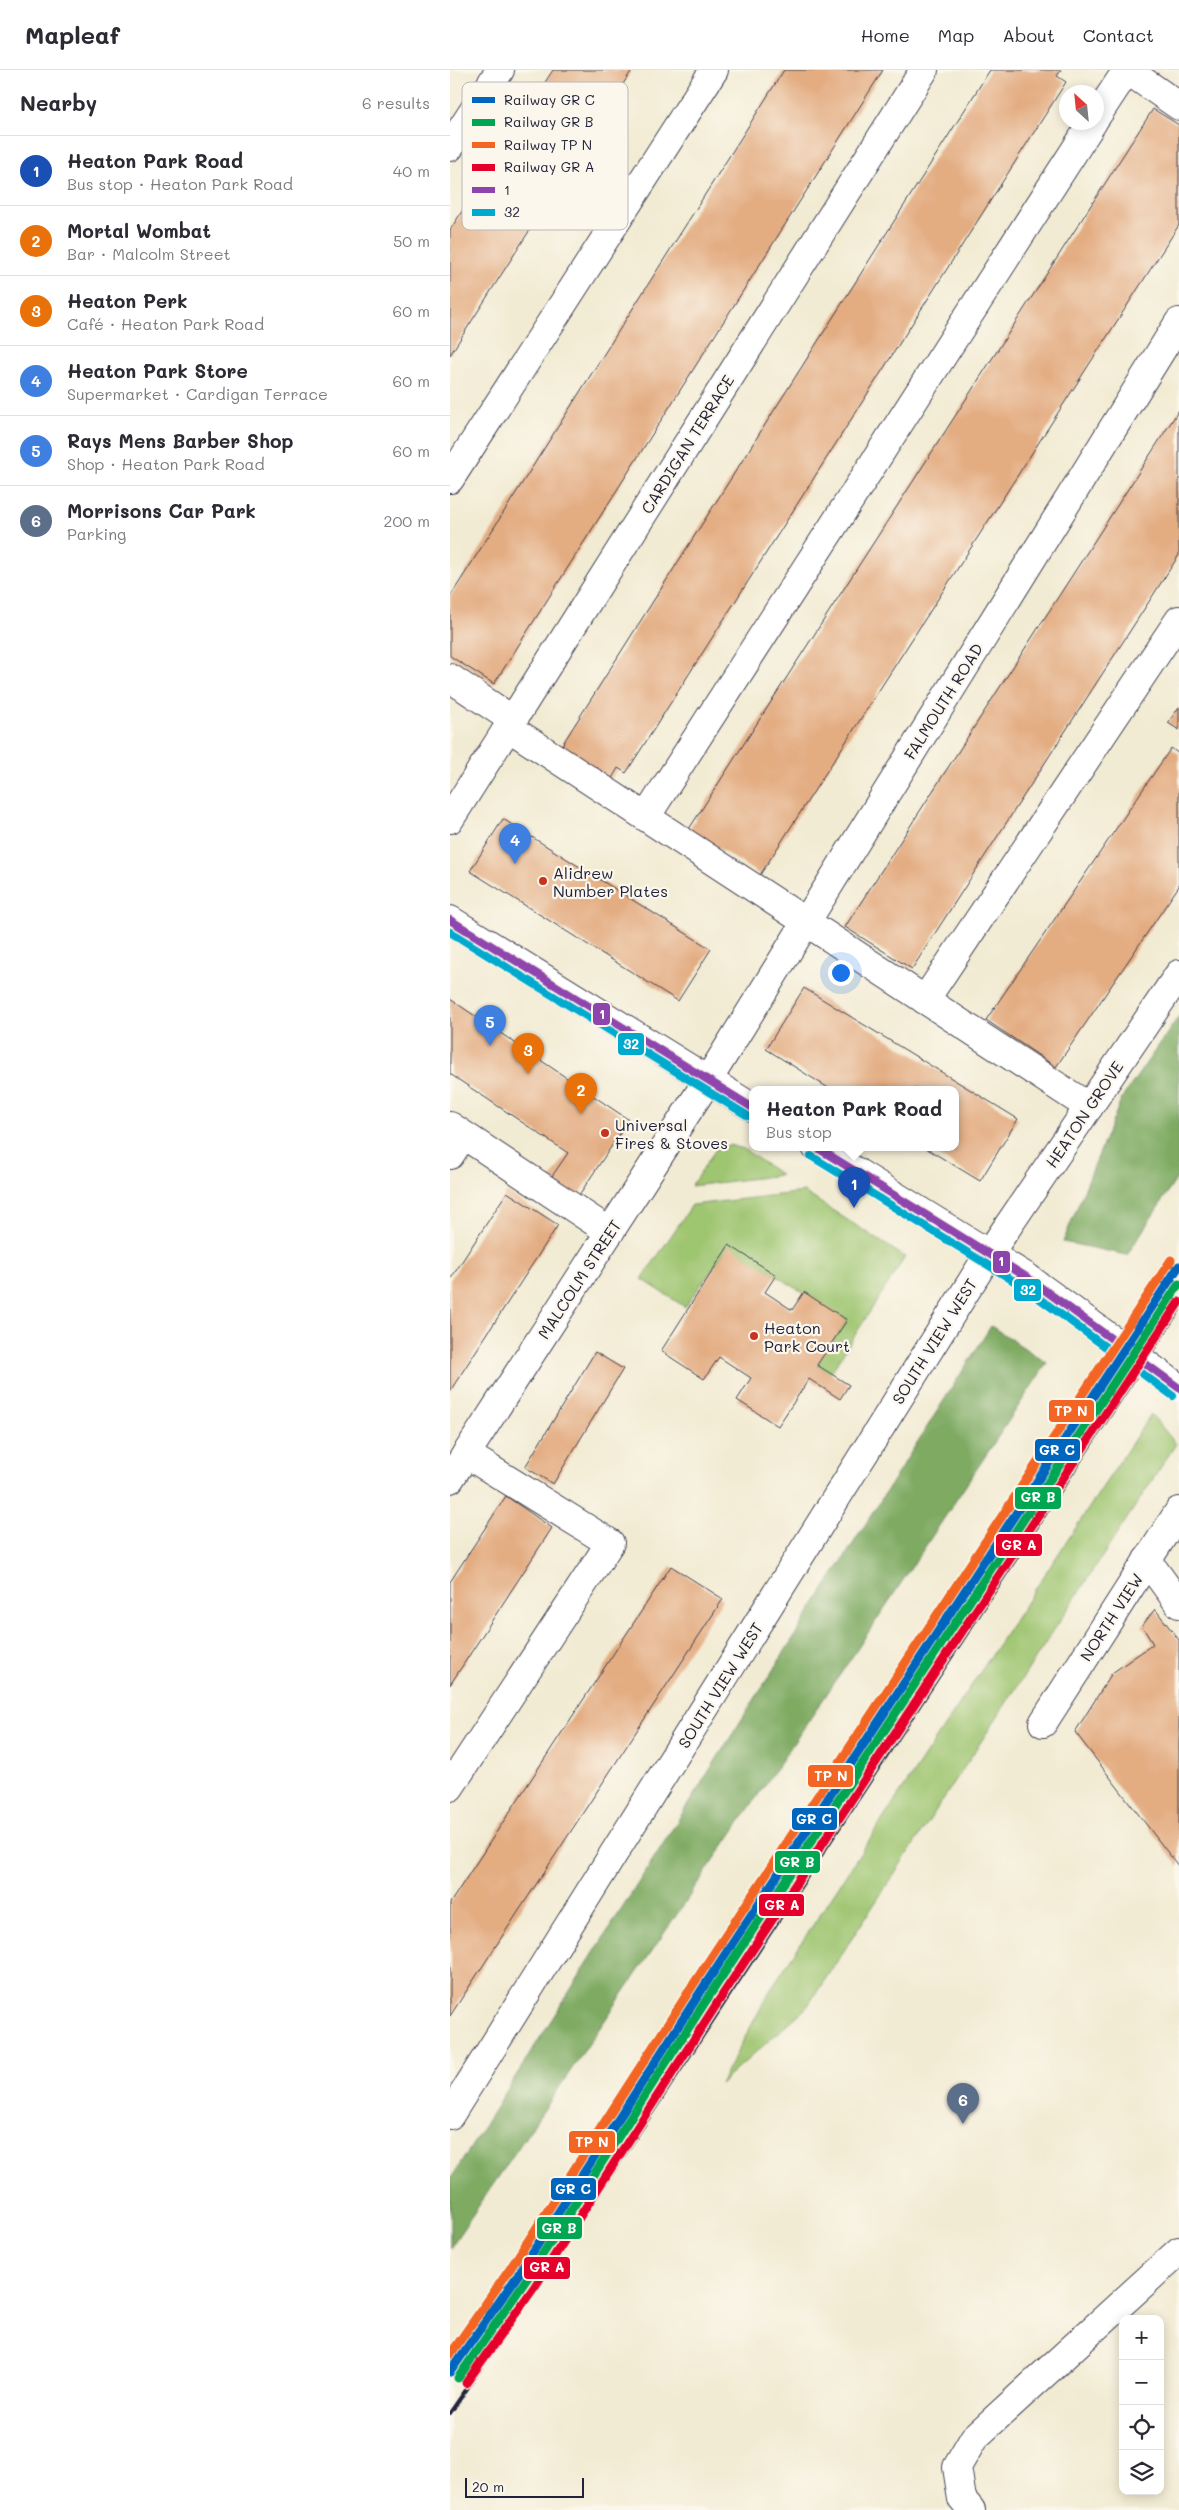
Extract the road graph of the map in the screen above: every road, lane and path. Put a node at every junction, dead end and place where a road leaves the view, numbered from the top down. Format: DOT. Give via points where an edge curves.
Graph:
graph roads {
  1 [pos="500,70"];
  2 [pos="714,70"];
  3 [pos="924,70"];
  4 [pos="1127,70"];
  5 [pos="491,82"];
  6 [pos="1104,105"];
  7 [pos="1179,106"];
  8 [pos="462,122"];
  9 [pos="1088,130"];
  10 [pos="453,134"];
  11 [pos="628,203"];
  12 [pos="611,230"];
  13 [pos="1179,322"];
  14 [pos="450,479"];
  15 [pos="1179,620"];
  16 [pos="450,678"];
  17 [pos="510,724"];
  18 [pos="646,817"];
  19 [pos="450,819"];
  20 [pos="450,920"];
  21 [pos="807,921"];
  22 [pos="1179,974"];
  23 [pos="925,1000"];
  24 [pos="708,1080"];
  25 [pos="749,1106"];
  26 [pos="1088,1107"];
  27 [pos="454,1138"];
  28 [pos="822,1151"];
  29 [pos="610,1232"];
  30 [pos="989,1254"];
  31 [pos="1179,1388"];
  32 [pos="466,1454"];
  33 [pos="450,1479"];
  34 [pos="1179,1511"];
  35 [pos="1147,1560"];
  36 [pos="1179,1604"];
  37 [pos="1042,1723"];
  38 [pos="450,1787"];
  39 [pos="450,2115"];
  40 [pos="1179,2251"];
  41 [pos="971,2510"];
  1 -- 5 [label="street"];
  2 -- 11 [label="street"];
  3 -- 17 [label="street, CARDIGAN TERRACE"];
  4 -- 6 [label="street"];
  4 -- 7 [label="street"];
  8 -- 10 [label="street"];
  9 -- 18 [label="street"];
  12 -- 14 [label="street"];
  13 -- 21 [label="street, FALMOUTH ROAD"];
  15 -- 23 [label="street"];
  16 -- 17 [label="street"];
  17 -- 18 [label="street"];
  17 -- 19 [label="street, CARDIGAN TERRACE"];
  18 -- 21 [label="street"];
  20 -- 24 [label="street"];
  21 -- 23 [label="street"];
  21 -- 24 [label="street, FALMOUTH ROAD"];
  22 -- 26 [label="street, HEATON GROVE"];
  23 -- 26 [label="street"];
  24 -- 25 [label="street"];
  24 -- 29 [label="street, MALCOLM STREET"];
  26 -- 30 [label="street, HEATON GROVE"];
  27 -- 29 [label="street"];
  28 -- 30 [label="street"];
  29 -- 32 [label="street, MALCOLM STREET"];
  30 -- 31 [label="street, bridge" via="1028,1278"];
  30 -- 39 [label="street, SOUTH VIEW WEST"];
  32 -- 33 [label="street, MALCOLM STREET"];
  32 -- 38 [label="street" via="610,1543"];
  34 -- 35 [label="street, NORTH VIEW"];
  35 -- 36 [label="street"];
  35 -- 37 [label="street, NORTH VIEW"];
  40 -- 41 [label="street" via="974,2438 957,2467 962,2499"];
}
